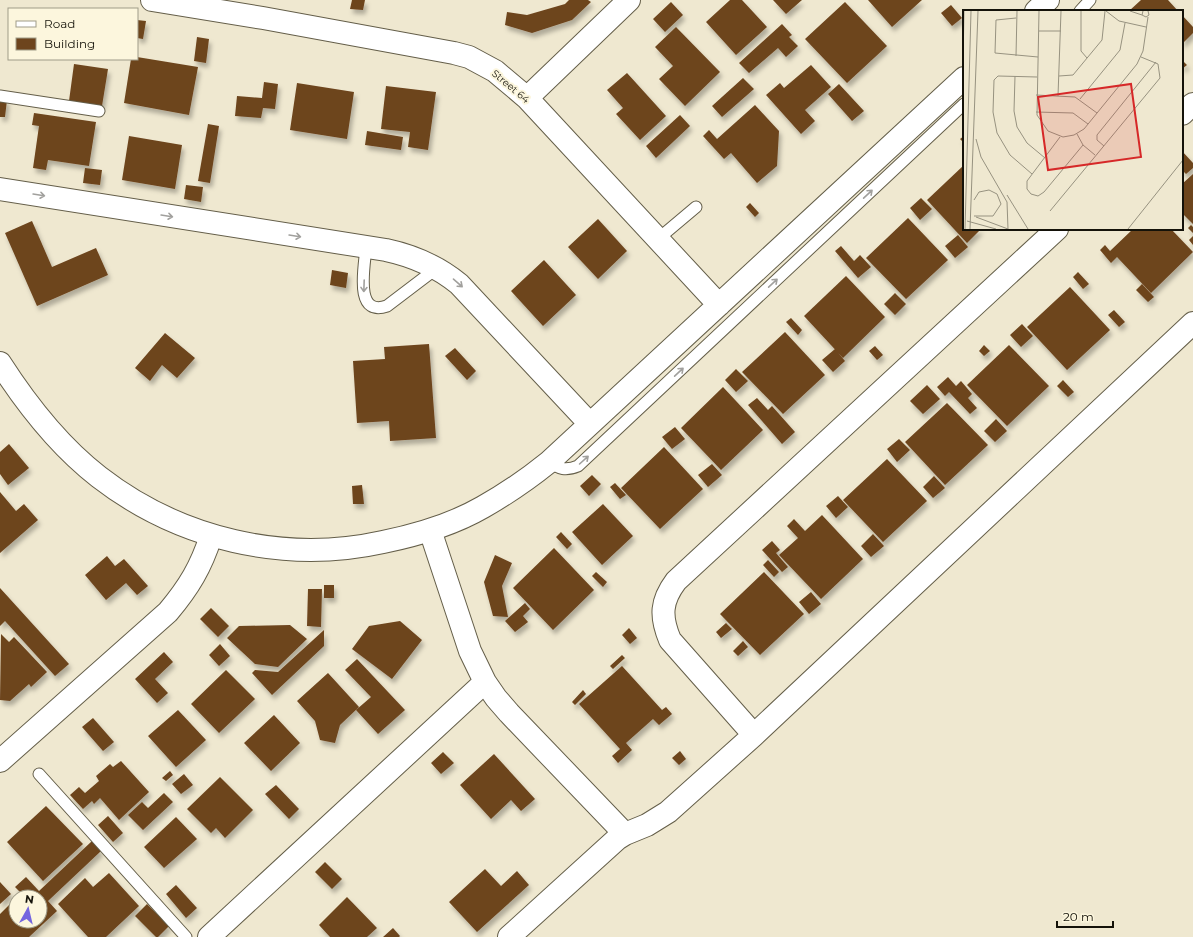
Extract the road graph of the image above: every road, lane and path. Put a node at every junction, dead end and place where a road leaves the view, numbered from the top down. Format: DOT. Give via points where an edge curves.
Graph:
graph roads {
  1 [pos="152,0"];
  2 [pos="629,0"];
  3 [pos="1048,0"];
  4 [pos="1090,0"];
  5 [pos="264,9"];
  6 [pos="1037,10"];
  7 [pos="1081,10"];
  8 [pos="963,79"];
  9 [pos="0,96"];
  10 [pos="527,98"];
  11 [pos="1193,104"];
  12 [pos="963,105"];
  13 [pos="99,111"];
  14 [pos="1183,113"];
  15 [pos="0,189"];
  16 [pos="696,207"];
  17 [pos="1056,230"];
  18 [pos="658,239"];
  19 [pos="366,247"];
  20 [pos="437,268"];
  21 [pos="719,305"];
  22 [pos="1193,323"];
  23 [pos="0,363"];
  24 [pos="590,424"];
  25 [pos="549,462"];
  26 [pos="430,530"];
  27 [pos="211,536"];
  28 [pos="485,682"];
  29 [pos="754,735"];
  30 [pos="0,761"];
  31 [pos="39,774"];
  32 [pos="625,834"];
  33 [pos="186,937"];
  34 [pos="209,937"];
  35 [pos="509,937"];
  1 -- 5 [label="street, Street 64"];
  2 -- 10 [label="street"];
  3 -- 6 [label="street"];
  4 -- 7 [label="lane"];
  5 -- 10 [label="street, Street 64" via="469,58 495,71"];
  8 -- 21 [label="street"];
  9 -- 13 [label="lane"];
  10 -- 18 [label="street, Street 64"];
  11 -- 14 [label="street"];
  25 -- 12 [label="lane, one-way" via="557,468 564,469 578,466"];
  15 -- 19 [label="street, one-way"];
  16 -- 18 [label="lane"];
  17 -- 29 [label="street" via="682,575 668,591 663,615 670,640"];
  18 -- 21 [label="street, Street 64"];
  19 -- 20 [label="street" via="399,253"];
  19 -- 20 [label="lane, one-way" via="363,291 366,300 373,306 387,306"];
  20 -- 24 [label="street, one-way" via="469,293"];
  21 -- 24 [label="street"];
  22 -- 29 [label="street"];
  23 -- 27 [label="street" via="41,420 98,476 132,500 169,520"];
  24 -- 25 [label="street"];
  25 -- 26 [label="street" via="522,483 482,508"];
  26 -- 27 [label="street" via="362,547 327,550 291,550"];
  26 -- 28 [label="street" via="470,651"];
  27 -- 30 [label="street" via="194,577 168,612"];
  28 -- 32 [label="street" via="509,713"];
  28 -- 34 [label="street"];
  29 -- 32 [label="street" via="668,812 647,825"];
  31 -- 33 [label="lane"];
  32 -- 35 [label="street"];
}
